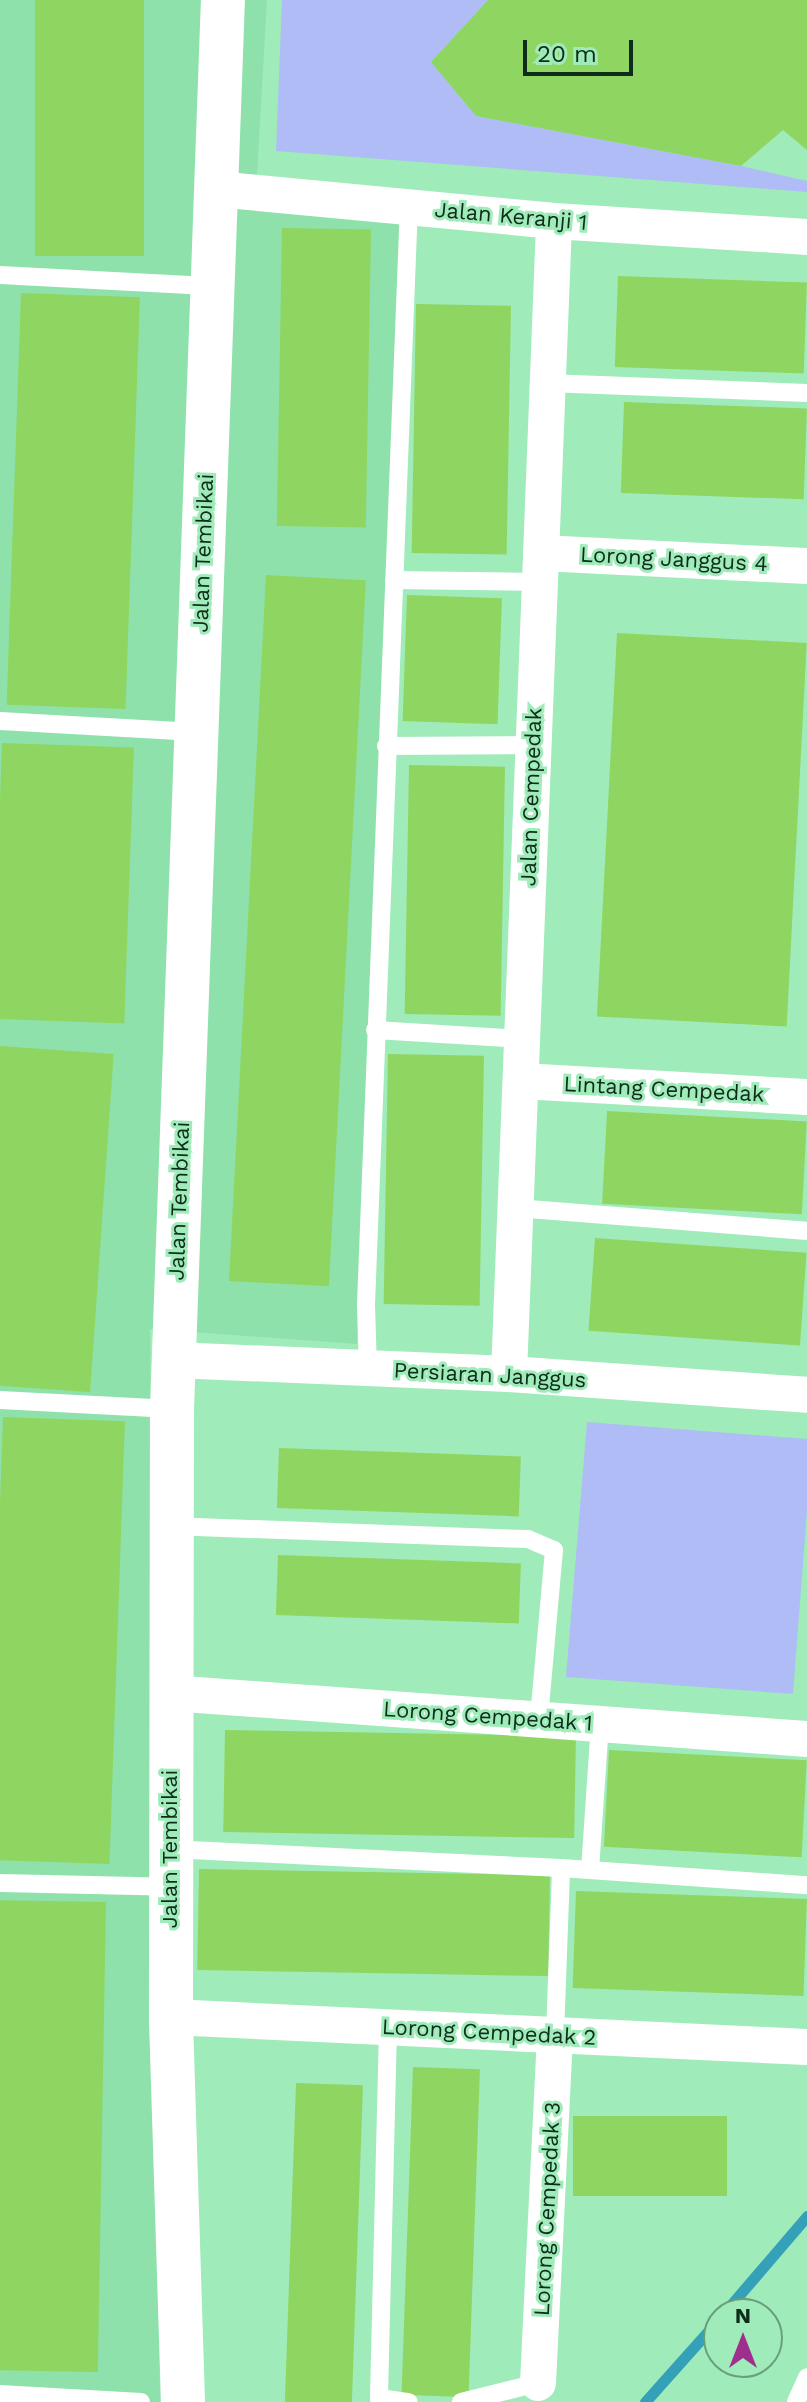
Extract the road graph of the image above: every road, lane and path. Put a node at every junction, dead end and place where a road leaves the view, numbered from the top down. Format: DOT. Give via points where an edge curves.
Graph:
graph roads {
  1 [pos="223,0"];
  2 [pos="216,189"];
  3 [pos="409,207"];
  4 [pos="554,221"];
  5 [pos="807,237"];
  6 [pos="0,275"];
  7 [pos="213,286"];
  8 [pos="547,383"];
  9 [pos="807,393"];
  10 [pos="807,566"];
  11 [pos="541,568"];
  12 [pos="394,580"];
  13 [pos="0,721"];
  14 [pos="196,732"];
  15 [pos="533,745"];
  16 [pos="386,746"];
  17 [pos="375,1030"];
  18 [pos="522,1039"];
  19 [pos="521,1081"];
  20 [pos="807,1097"];
  21 [pos="516,1208"];
  22 [pos="807,1231"];
  23 [pos="174,1360"];
  24 [pos="368,1369"];
  25 [pos="509,1374"];
  26 [pos="807,1395"];
  27 [pos="0,1400"];
  28 [pos="172,1409"];
  29 [pos="170,1526"];
  30 [pos="170,1693"];
  31 [pos="539,1719"];
  32 [pos="600,1724"];
  33 [pos="807,1739"];
  34 [pos="170,1868"];
  35 [pos="561,1868"];
  36 [pos="590,1870"];
  37 [pos="0,1883"];
  38 [pos="807,1885"];
  39 [pos="171,2017"];
  40 [pos="388,2028"];
  41 [pos="555,2035"];
  42 [pos="807,2047"];
  43 [pos="807,2377"];
  44 [pos="538,2383"];
  45 [pos="0,2394"];
  46 [pos="141,2402"];
  47 [pos="183,2402"];
  48 [pos="409,2402"];
  49 [pos="461,2402"];
  50 [pos="796,2402"];
  1 -- 2 [label="street, Jalan Tembikai"];
  2 -- 3 [label="street, Jalan Keranji 1"];
  2 -- 7 [label="street, Jalan Tembikai"];
  3 -- 4 [label="street, Jalan Keranji 1"];
  3 -- 12 [label="lane"];
  4 -- 5 [label="street, Jalan Keranji 1"];
  4 -- 8 [label="street, Jalan Cempedak"];
  6 -- 7 [label="lane"];
  7 -- 14 [label="street, Jalan Tembikai"];
  8 -- 9 [label="lane"];
  8 -- 11 [label="street, Jalan Cempedak"];
  10 -- 11 [label="street, Lorong Janggus 4"];
  11 -- 12 [label="lane"];
  11 -- 15 [label="street, Jalan Cempedak"];
  12 -- 16 [label="lane"];
  13 -- 14 [label="lane"];
  14 -- 23 [label="street, Jalan Tembikai"];
  15 -- 16 [label="lane"];
  15 -- 18 [label="street, Jalan Cempedak"];
  16 -- 17 [label="lane"];
  17 -- 18 [label="lane"];
  17 -- 24 [label="lane"];
  18 -- 19 [label="street, Jalan Cempedak"];
  19 -- 20 [label="street, Lintang Cempedak"];
  19 -- 21 [label="street, Jalan Cempedak"];
  21 -- 22 [label="lane"];
  21 -- 25 [label="street, Jalan Cempedak"];
  23 -- 24 [label="street, Persiaran Janggus"];
  23 -- 28 [label="street, Jalan Tembikai"];
  24 -- 25 [label="street, Persiaran Janggus"];
  25 -- 26 [label="street, Persiaran Janggus"];
  27 -- 28 [label="lane"];
  28 -- 29 [label="street, Jalan Tembikai"];
  29 -- 30 [label="street, Jalan Tembikai"];
  29 -- 31 [label="lane" via="528,1539 554,1550"];
  30 -- 31 [label="street, Lorong Cempedak 1"];
  30 -- 34 [label="street, Jalan Tembikai"];
  31 -- 32 [label="street, Lorong Cempedak 1"];
  32 -- 33 [label="street, Lorong Cempedak 1"];
  32 -- 36 [label="lane"];
  34 -- 35 [label="lane"];
  34 -- 37 [label="lane"];
  34 -- 39 [label="street, Jalan Tembikai"];
  35 -- 36 [label="lane"];
  35 -- 41 [label="lane"];
  36 -- 38 [label="lane"];
  39 -- 40 [label="street, Lorong Cempedak 2"];
  39 -- 47 [label="street, Jalan Tembikai"];
  40 -- 41 [label="street, Lorong Cempedak 2"];
  40 -- 48 [label="lane" via="379,2398"];
  41 -- 42 [label="street, Lorong Cempedak 2"];
  41 -- 44 [label="street, Lorong Cempedak 3"];
  43 -- 50 [label="lane"];
  44 -- 49 [label="lane"];
  45 -- 46 [label="lane"];
}
